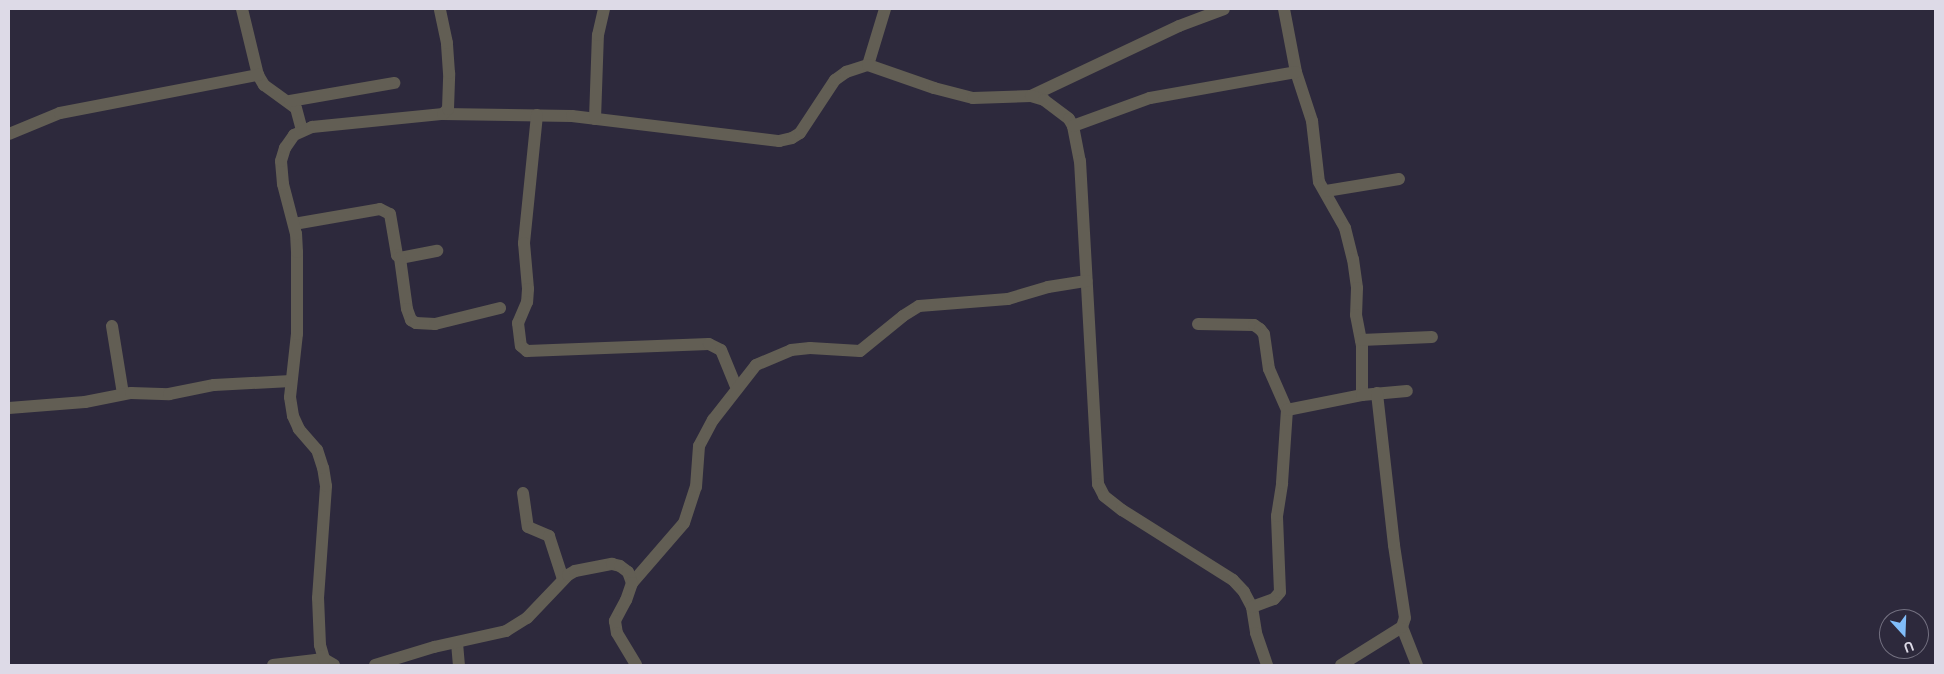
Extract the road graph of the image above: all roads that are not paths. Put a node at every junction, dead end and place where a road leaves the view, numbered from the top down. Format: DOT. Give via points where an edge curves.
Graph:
graph roads {
  1 [pos="242,9"];
  2 [pos="440,9"];
  3 [pos="604,9"];
  4 [pos="885,9"];
  5 [pos="1224,9"];
  6 [pos="1284,9"];
  7 [pos="868,64"];
  8 [pos="1296,72"];
  9 [pos="258,74"];
  10 [pos="394,83"];
  11 [pos="1031,96"];
  12 [pos="290,101"];
  13 [pos="444,114"];
  14 [pos="537,116"];
  15 [pos="595,119"];
  16 [pos="1073,126"];
  17 [pos="302,130"];
  18 [pos="9,134"];
  19 [pos="1399,179"];
  20 [pos="1326,191"];
  21 [pos="294,224"];
  22 [pos="437,251"];
  23 [pos="400,258"];
  24 [pos="1087,281"];
  25 [pos="500,308"];
  26 [pos="1198,324"];
  27 [pos="112,326"];
  28 [pos="1432,338"];
  29 [pos="1361,340"];
  30 [pos="291,381"];
  31 [pos="737,390"];
  32 [pos="1407,391"];
  33 [pos="1377,393"];
  34 [pos="123,394"];
  35 [pos="1362,394"];
  36 [pos="9,408"];
  37 [pos="1287,410"];
  38 [pos="523,493"];
  39 [pos="563,580"];
  40 [pos="632,582"];
  41 [pos="1252,607"];
  42 [pos="1402,627"];
  43 [pos="457,643"];
  44 [pos="329,662"];
  45 [pos="273,665"];
  46 [pos="375,665"];
  47 [pos="459,665"];
  48 [pos="636,665"];
  49 [pos="1267,665"];
  50 [pos="1341,665"];
  51 [pos="1417,665"];
  1 -- 9 [label="street"];
  2 -- 13 [label="street" via="449,73 448,109"];
  3 -- 15 [label="street" via="598,35"];
  4 -- 7 [label="street"];
  5 -- 11 [label="street" via="1179,26"];
  6 -- 8 [label="street"];
  7 -- 11 [label="street" via="934,88 973,98"];
  7 -- 15 [label="street" via="835,80 800,133 779,141"];
  8 -- 16 [label="street" via="1150,98"];
  8 -- 20 [label="street" via="1312,122 1316,173"];
  9 -- 12 [label="street" via="264,85"];
  9 -- 18 [label="street" via="60,113"];
  10 -- 12 [label="street"];
  11 -- 16 [label="street" via="1058,110"];
  12 -- 17 [label="street" via="296,108"];
  13 -- 14 [label="street"];
  13 -- 17 [label="street" via="312,126"];
  14 -- 15 [label="street"];
  14 -- 31 [label="street" via="524,243 527,302 518,323 521,346 527,350 709,344 721,350"];
  16 -- 24 [label="street" via="1080,161"];
  17 -- 21 [label="street" via="289,140 282,161 283,184"];
  19 -- 20 [label="street"];
  20 -- 29 [label="street" via="1345,228 1352,252"];
  21 -- 23 [label="street" via="386,210 390,214"];
  21 -- 30 [label="street" via="297,334"];
  22 -- 23 [label="street"];
  23 -- 25 [label="street" via="408,309 411,320 416,323 436,324"];
  24 -- 31 [label="street" via="1048,287 1001,300 919,306 860,352 810,348 791,350 756,365"];
  24 -- 41 [label="street" via="1096,467 1098,484 1104,496 1233,580"];
  26 -- 37 [label="street" via="1254,325 1260,329 1264,334 1269,369"];
  27 -- 34 [label="street"];
  28 -- 29 [label="street"];
  29 -- 35 [label="street"];
  30 -- 34 [label="street" via="214,385 169,394"];
  30 -- 44 [label="street" via="293,416 299,429 317,450 324,468 326,486 318,598 321,653"];
  31 -- 40 [label="street" via="713,420 699,446 696,487 684,523"];
  32 -- 33 [label="street"];
  33 -- 35 [label="street"];
  33 -- 42 [label="street" via="1405,618"];
  34 -- 36 [label="street" via="85,402"];
  35 -- 37 [label="street"];
  37 -- 41 [label="street" via="1277,516 1280,592 1274,599"];
  38 -- 39 [label="street" via="528,527 548,536"];
  39 -- 40 [label="street" via="574,571 612,564 628,572"];
  39 -- 43 [label="street" via="540,606 517,625 497,634"];
  40 -- 48 [label="street" via="614,621 617,633"];
  41 -- 49 [label="street" via="1256,633"];
  42 -- 50 [label="street"];
  42 -- 51 [label="street"];
  43 -- 46 [label="street"];
  43 -- 47 [label="street"];
  44 -- 45 [label="street"];
}
